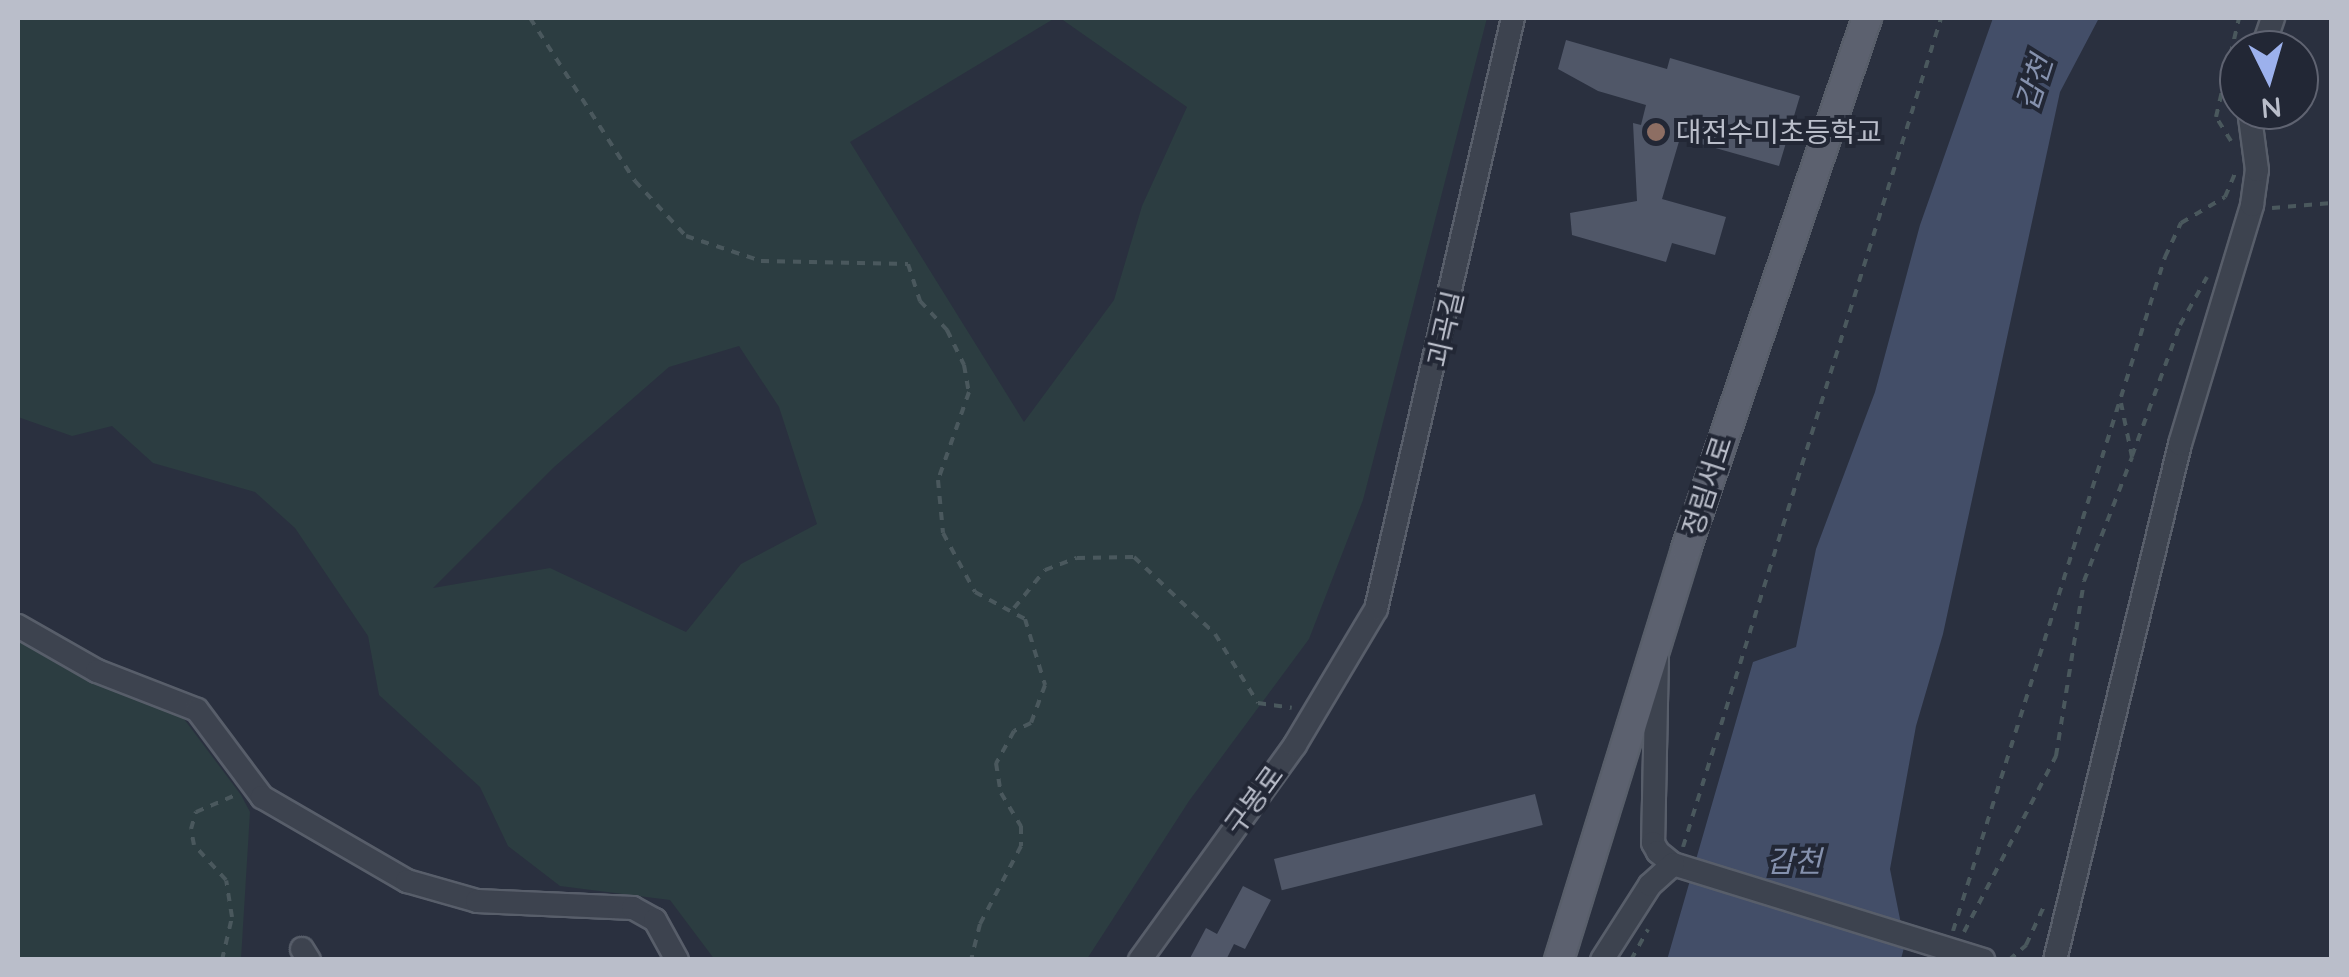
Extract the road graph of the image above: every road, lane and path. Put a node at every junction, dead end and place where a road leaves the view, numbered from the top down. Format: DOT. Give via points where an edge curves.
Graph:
graph roads {
  1 [pos="530,18"];
  2 [pos="1513,18"];
  3 [pos="1868,18"];
  4 [pos="1941,18"];
  5 [pos="2240,18"];
  6 [pos="2251,130"];
  7 [pos="2234,147"];
  8 [pos="2238,164"];
  9 [pos="2332,203"];
  10 [pos="2252,205"];
  11 [pos="2208,276"];
  12 [pos="2121,403"];
  13 [pos="2132,457"];
  14 [pos="1014,609"];
  15 [pos="18,626"];
  16 [pos="1362,635"];
  17 [pos="1656,654"];
  18 [pos="1316,710"];
  19 [pos="250,784"];
  20 [pos="1678,865"];
  21 [pos="2048,898"];
  22 [pos="1653,920"];
  23 [pos="1948,950"];
  24 [pos="222,960"];
  25 [pos="677,960"];
  26 [pos="972,960"];
  27 [pos="1140,960"];
  28 [pos="1559,960"];
  29 [pos="1602,960"];
  30 [pos="1631,960"];
  31 [pos="1982,960"];
  32 [pos="2009,960"];
  33 [pos="2055,960"];
  1 -- 14 [label="path" via="635,181 686,236 761,261 908,264 920,301 947,330 968,381 938,480 943,533 975,592"];
  2 -- 16 [label="street, 괴곡길" via="1392,561"];
  3 -- 17 [label="main road, 정림서로" via="1735,400"];
  4 -- 20 [label="path"];
  5 -- 7 [label="path" via="2216,117"];
  6 -- 10 [label="street" via="2257,170"];
  8 -- 12 [label="path" via="2225,197 2181,222 2172,238"];
  9 -- 10 [label="path" via="2298,209"];
  10 -- 33 [label="street" via="2180,444"];
  11 -- 13 [label="path" via="2180,325"];
  12 -- 13 [label="path"];
  12 -- 23 [label="path"];
  13 -- 23 [label="path" via="2084,581 2056,756"];
  14 -- 18 [label="path" via="1044,570 1094,555 1134,557 1215,634 1258,703"];
  14 -- 26 [label="path" via="1033,635 1046,684 1031,723 1014,732 996,763 1001,793 1021,826 1021,846 980,924"];
  15 -- 19 [label="street" via="97,671 197,710"];
  16 -- 18 [label="street, 구봉로"];
  17 -- 20 [label="street" via="1652,843"];
  17 -- 28 [label="main road, 정림서로"];
  18 -- 27 [label="street, 구봉로"];
  19 -- 24 [label="path" via="196,812 191,828 194,845 226,880 232,917"];
  19 -- 25 [label="street" via="441,895 632,908 655,920"];
  20 -- 23 [label="street"];
  20 -- 29 [label="street" via="1650,885"];
  21 -- 32 [label="path" via="2026,945"];
  22 -- 30 [label="path"];
  23 -- 31 [label="street"];
}
